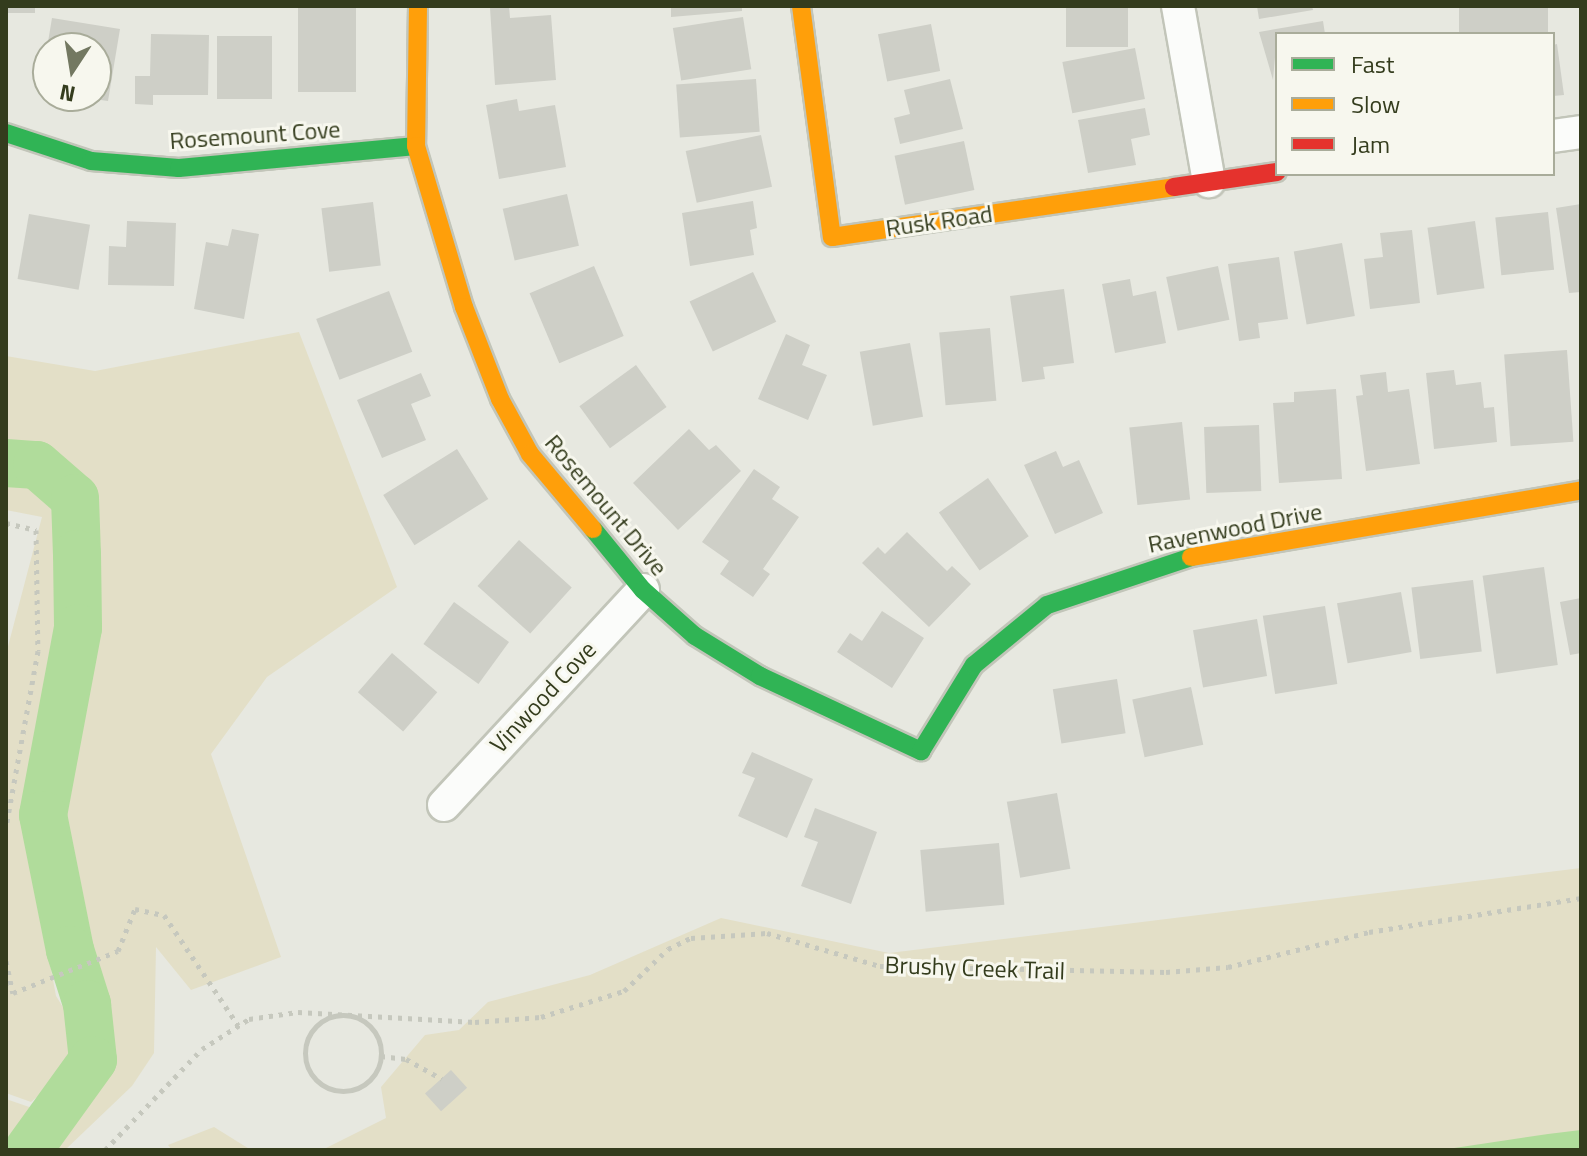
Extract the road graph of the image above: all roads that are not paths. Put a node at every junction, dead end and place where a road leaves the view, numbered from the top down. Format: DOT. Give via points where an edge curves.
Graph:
graph roads {
  1 [pos="418,6"];
  2 [pos="801,6"];
  3 [pos="1178,6"];
  4 [pos="1581,132"];
  5 [pos="6,133"];
  6 [pos="1555,136"];
  7 [pos="416,146"];
  8 [pos="1275,172"];
  9 [pos="1209,181"];
  10 [pos="1581,490"];
  11 [pos="643,590"];
  12 [pos="921,751"];
  13 [pos="444,805"];
  1 -- 7 [label="street, Rosemount Drive"];
  2 -- 9 [label="street, Rusk Road" via="832,237"];
  3 -- 9 [label="street"];
  4 -- 6 [label="street"];
  5 -- 7 [label="street, Rosemount Cove" via="91,161 179,168"];
  7 -- 11 [label="street, Rosemount Drive" via="464,307 500,399 530,454"];
  8 -- 9 [label="street, Rusk Road"];
  10 -- 12 [label="street, Ravenwood Drive" via="1170,561 1047,605 974,665"];
  11 -- 12 [label="street, Rosemount Drive" via="695,636 760,676"];
  11 -- 13 [label="street, Vinwood Cove"];
}
